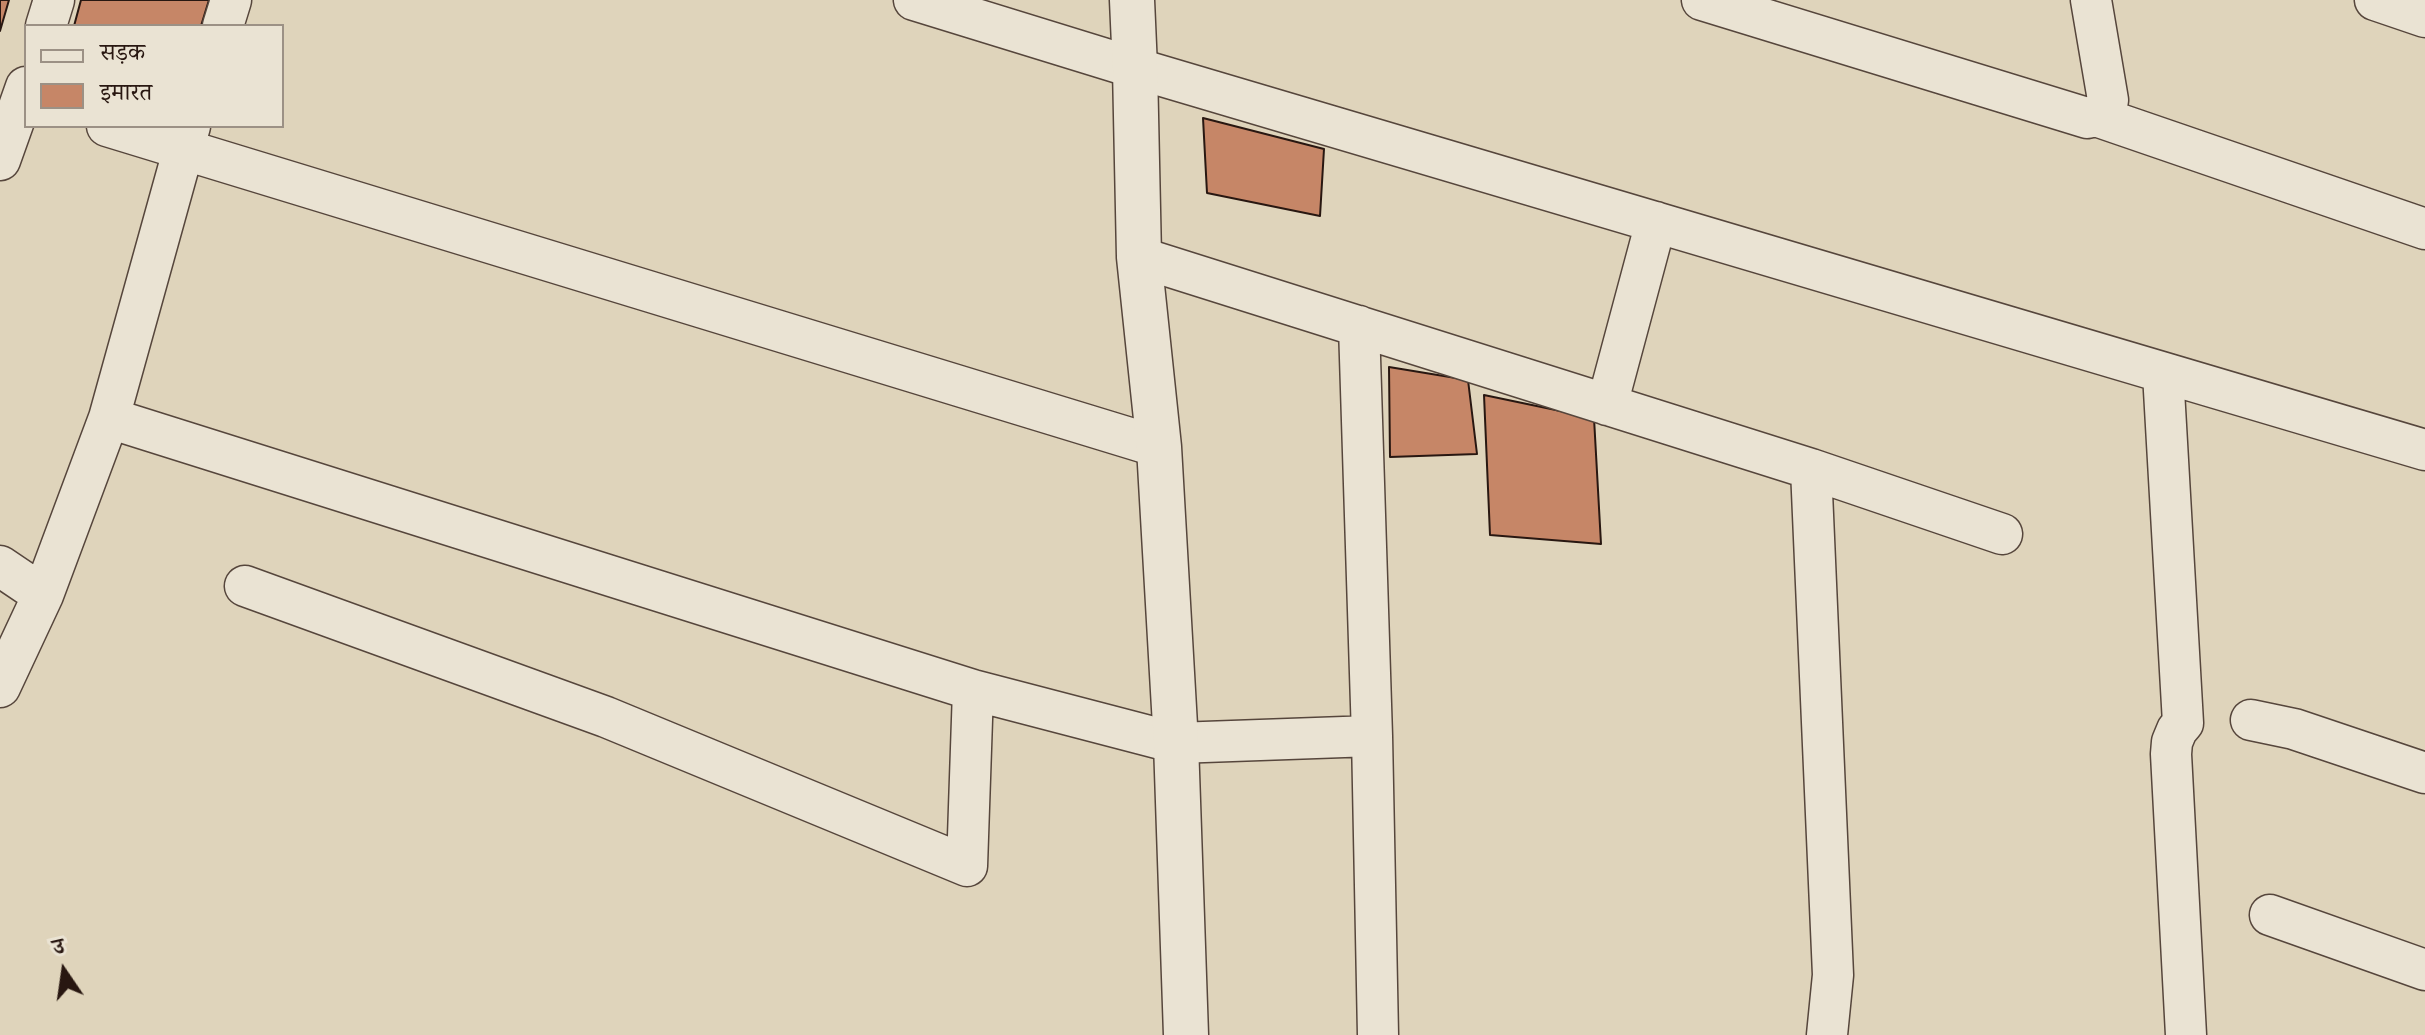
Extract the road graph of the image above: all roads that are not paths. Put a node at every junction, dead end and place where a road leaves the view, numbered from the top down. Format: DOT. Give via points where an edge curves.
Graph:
graph roads {
  1 [pos="54,0"];
  2 [pos="231,0"];
  3 [pos="914,0"];
  4 [pos="1132,0"];
  5 [pos="1702,0"];
  6 [pos="2091,0"];
  7 [pos="2375,0"];
  8 [pos="2425,17"];
  9 [pos="47,24"];
  10 [pos="224,24"];
  11 [pos="1135,68"];
  12 [pos="18,95"];
  13 [pos="2096,116"];
  14 [pos="120,128"];
  15 [pos="186,138"];
  16 [pos="0,160"];
  17 [pos="1656,222"];
  18 [pos="2425,229"];
  19 [pos="1139,257"];
  20 [pos="1359,326"];
  21 [pos="2163,373"];
  22 [pos="1607,405"];
  23 [pos="109,418"];
  24 [pos="1159,447"];
  25 [pos="2425,450"];
  26 [pos="1811,469"];
  27 [pos="2002,534"];
  28 [pos="0,566"];
  29 [pos="245,586"];
  30 [pos="43,595"];
  31 [pos="0,687"];
  32 [pos="973,690"];
  33 [pos="2251,720"];
  34 [pos="1372,736"];
  35 [pos="1176,743"];
  36 [pos="2425,773"];
  37 [pos="2270,915"];
  38 [pos="2425,970"];
  39 [pos="1186,1035"];
  40 [pos="1378,1035"];
  41 [pos="1827,1035"];
  42 [pos="2186,1035"];
  1 -- 9 [label="street"];
  2 -- 10 [label="street"];
  3 -- 11 [label="street"];
  4 -- 11 [label="street"];
  5 -- 13 [label="street" via="2073,114"];
  6 -- 13 [label="street" via="2108,100 2106,111"];
  7 -- 8 [label="street"];
  11 -- 17 [label="street"];
  11 -- 19 [label="street"];
  12 -- 16 [label="street"];
  13 -- 18 [label="street"];
  14 -- 15 [label="street"];
  15 -- 23 [label="street"];
  15 -- 24 [label="street"];
  17 -- 21 [label="street"];
  17 -- 22 [label="street"];
  19 -- 20 [label="street"];
  19 -- 24 [label="street"];
  20 -- 22 [label="street"];
  20 -- 34 [label="street"];
  21 -- 25 [label="street"];
  21 -- 42 [label="street" via="2183,723 2171,754"];
  22 -- 26 [label="street"];
  23 -- 30 [label="street"];
  23 -- 32 [label="street"];
  24 -- 35 [label="street"];
  26 -- 27 [label="street"];
  26 -- 41 [label="street" via="1833,975"];
  28 -- 30 [label="street"];
  29 -- 32 [label="street" via="606,717 967,866"];
  30 -- 31 [label="street"];
  32 -- 35 [label="street"];
  33 -- 36 [label="street"];
  34 -- 35 [label="street"];
  34 -- 40 [label="street"];
  35 -- 39 [label="street"];
  37 -- 38 [label="street"];
}
